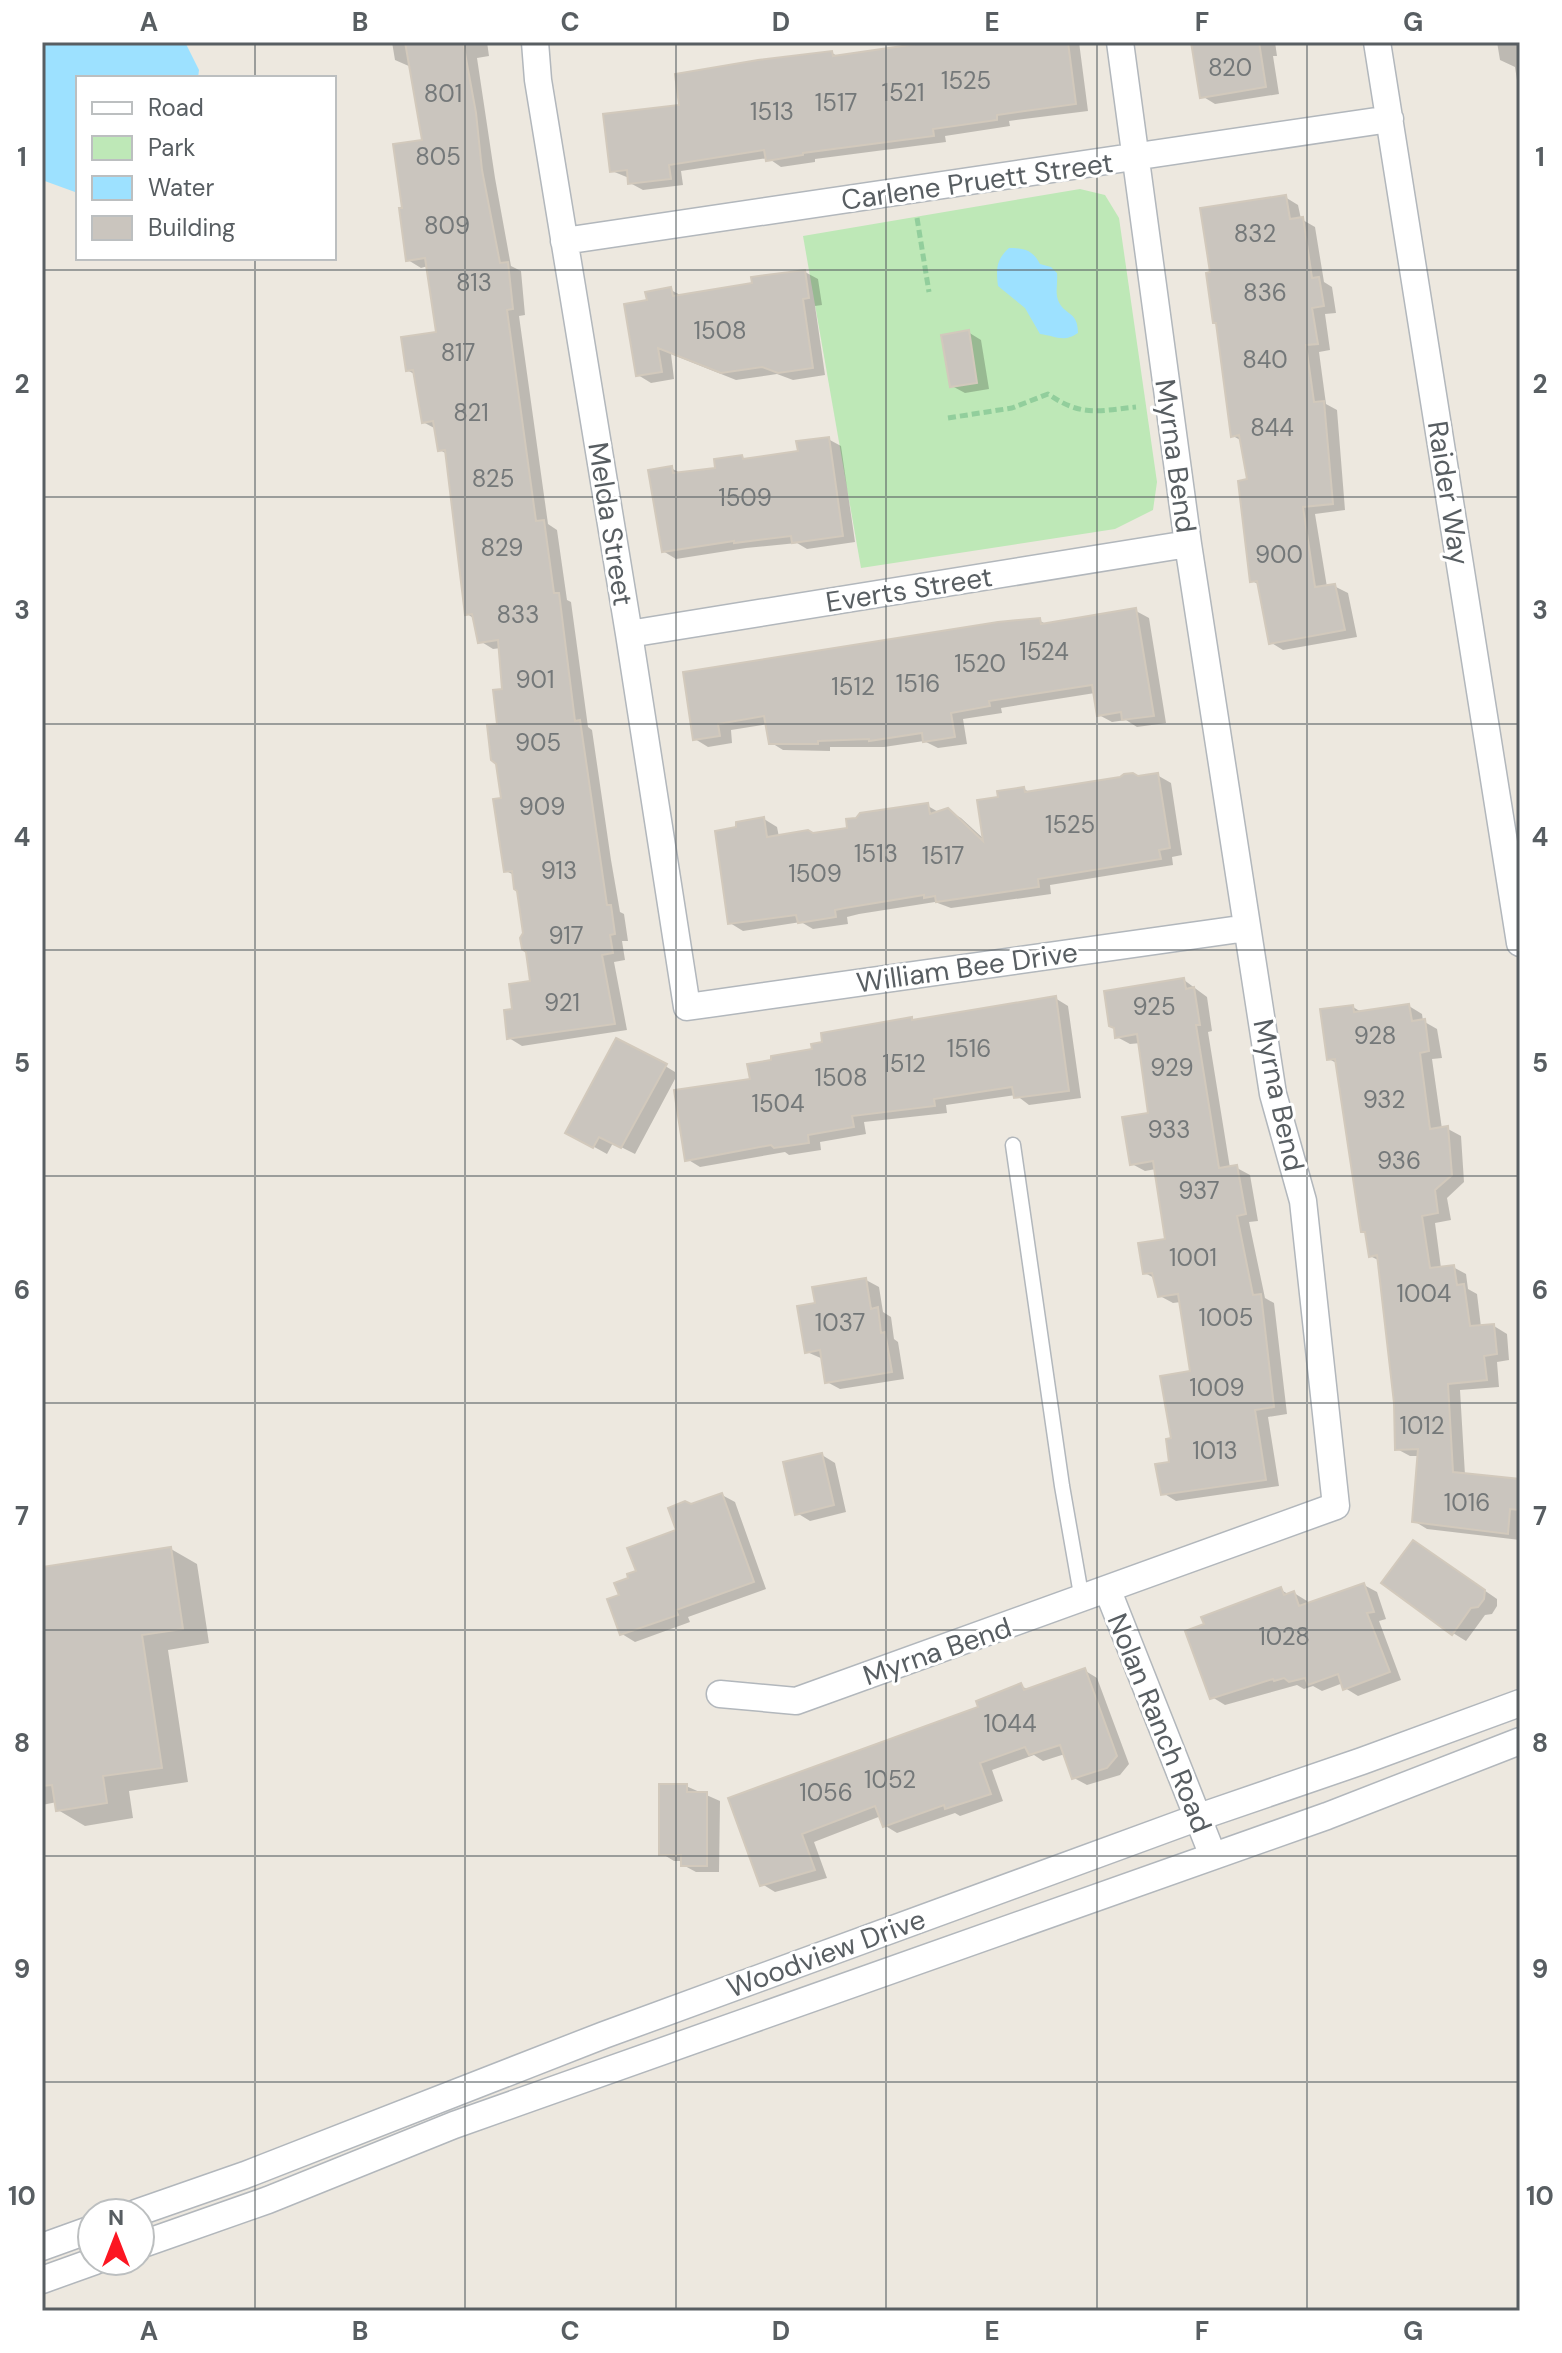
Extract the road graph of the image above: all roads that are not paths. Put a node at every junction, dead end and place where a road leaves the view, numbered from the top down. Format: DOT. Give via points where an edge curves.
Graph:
graph roads {
  1 [pos="535,42"];
  2 [pos="1120,42"];
  3 [pos="1377,42"];
  4 [pos="1390,119"];
  5 [pos="1135,157"];
  6 [pos="564,241"];
  7 [pos="1188,544"];
  8 [pos="629,634"];
  9 [pos="1516,891"];
  10 [pos="1247,928"];
  11 [pos="1520,939"];
  12 [pos="687,1007"];
  13 [pos="1013,1145"];
  14 [pos="1108,1591"];
  15 [pos="1082,1600"];
  16 [pos="720,1694"];
  17 [pos="1520,1703"];
  18 [pos="1520,1741"];
  19 [pos="1199,1817"];
  20 [pos="1213,1856"];
  21 [pos="608,2052"];
  22 [pos="183,2197"];
  23 [pos="156,2206"];
  24 [pos="194,2227"];
  25 [pos="76,2235"];
  26 [pos="156,2240"];
  27 [pos="42,2247"];
  28 [pos="76,2268"];
  29 [pos="42,2280"];
  1 -- 6 [label="street, Melda Street"];
  2 -- 5 [label="street, Myrna Bend"];
  3 -- 4 [label="street, Raider Way"];
  4 -- 5 [label="street, Carlene Pruett Street"];
  4 -- 9 [label="street, Raider Way"];
  5 -- 6 [label="street, Carlene Pruett Street"];
  5 -- 7 [label="street, Myrna Bend"];
  6 -- 8 [label="street, Melda Street"];
  7 -- 8 [label="street, Everts Street"];
  7 -- 10 [label="street, Myrna Bend"];
  8 -- 12 [label="street, Melda Street"];
  9 -- 11 [label="street, Raider Way"];
  10 -- 12 [label="street, William Bee Drive"];
  10 -- 14 [label="street, Myrna Bend" via="1273,1094 1303,1201 1336,1506"];
  13 -- 15 [label="lane"];
  14 -- 15 [label="street, Myrna Bend"];
  14 -- 19 [label="street, Nolan Ranch Road"];
  15 -- 16 [label="street, Myrna Bend" via="796,1701"];
  17 -- 19 [label="street, Woodview Drive"];
  18 -- 20 [label="street, Woodview Drive"];
  19 -- 20 [label="street, Nolan Ranch Road"];
  19 -- 21 [label="street, Woodview Drive"];
  20 -- 21 [label="street, Woodview Drive"];
  21 -- 22 [label="street, Woodview Drive"];
  21 -- 24 [label="street, Woodview Drive" via="454,2125"];
  22 -- 23 [label="street, Woodview Drive"];
  22 -- 24 [label="lane"];
  24 -- 26 [label="street, Woodview Drive"];
  25 -- 27 [label="street"];
  28 -- 29 [label="street"];
}
